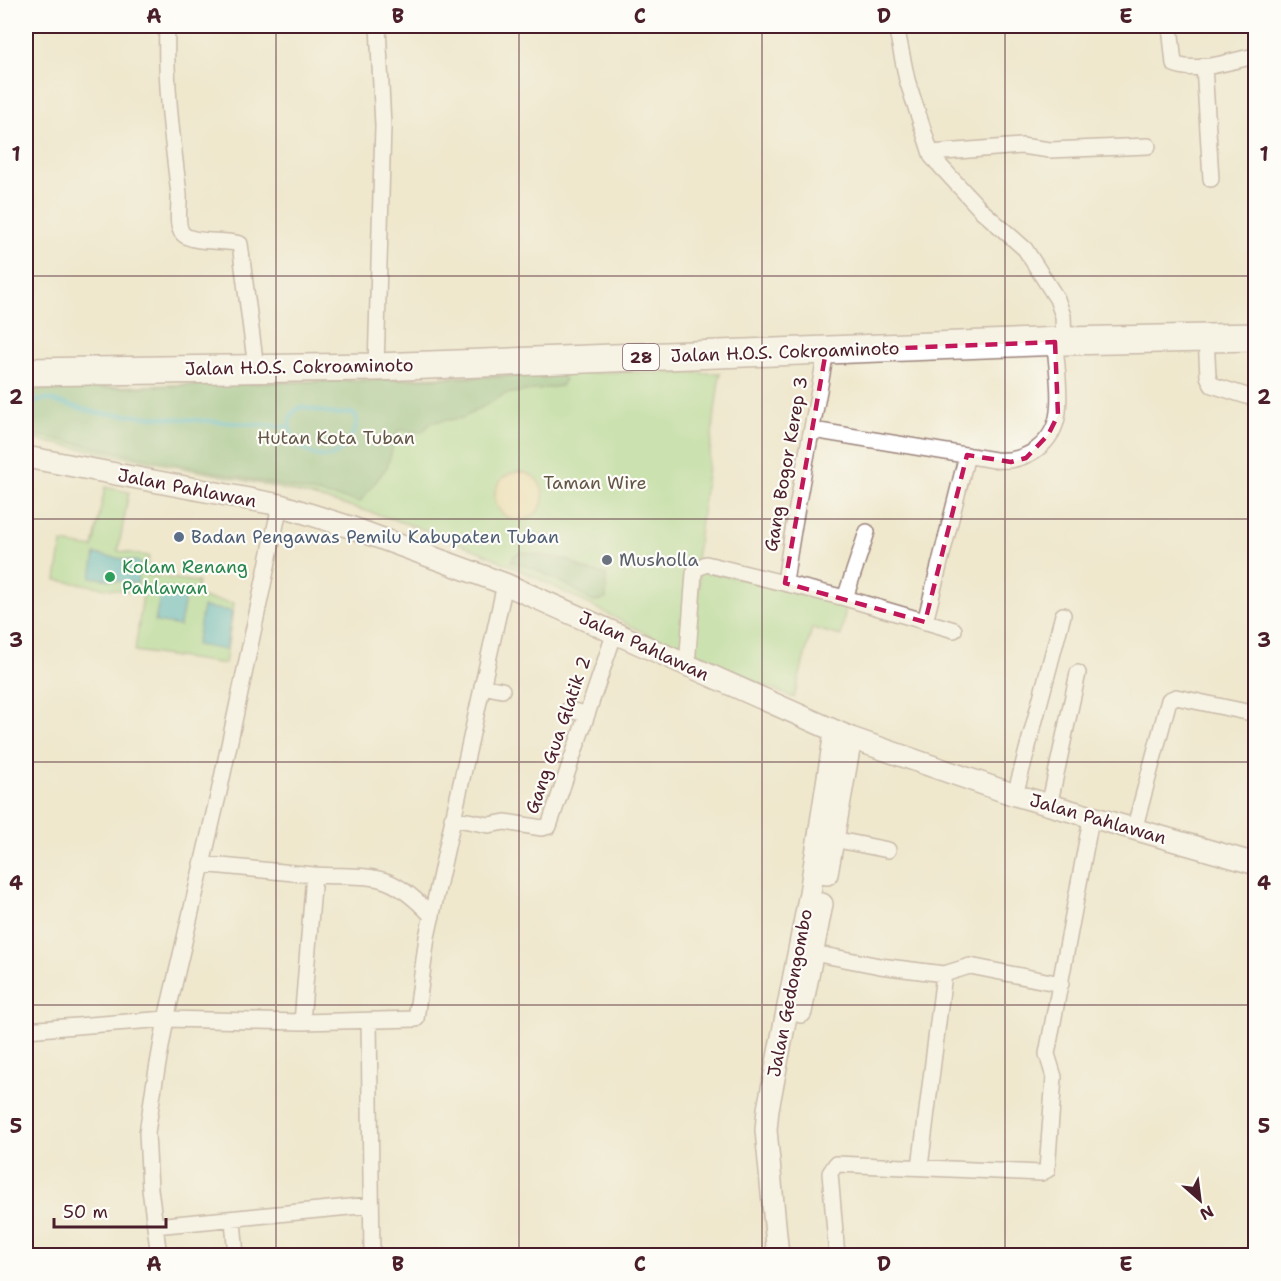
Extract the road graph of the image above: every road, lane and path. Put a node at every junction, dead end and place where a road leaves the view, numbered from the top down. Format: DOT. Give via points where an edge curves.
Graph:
graph roads {
  1 [pos="166,26"];
  2 [pos="378,26"];
  3 [pos="896,26"];
  4 [pos="1170,26"];
  5 [pos="1256,56"];
  6 [pos="1204,66"];
  7 [pos="1148,146"];
  8 [pos="931,153"];
  9 [pos="1211,179"];
  10 [pos="1256,337"];
  11 [pos="1206,339"];
  12 [pos="1060,341"];
  13 [pos="826,351"];
  14 [pos="376,367"];
  15 [pos="256,368"];
  16 [pos="26,372"];
  17 [pos="1256,399"];
  18 [pos="813,430"];
  19 [pos="968,455"];
  20 [pos="26,457"];
  21 [pos="280,505"];
  22 [pos="867,532"];
  23 [pos="785,583"];
  24 [pos="505,584"];
  25 [pos="845,598"];
  26 [pos="1063,615"];
  27 [pos="925,622"];
  28 [pos="954,630"];
  29 [pos="615,632"];
  30 [pos="687,666"];
  31 [pos="1078,673"];
  32 [pos="482,686"];
  33 [pos="502,690"];
  34 [pos="568,710"];
  35 [pos="587,714"];
  36 [pos="1256,714"];
  37 [pos="843,735"];
  38 [pos="1015,795"];
  39 [pos="1049,806"];
  40 [pos="452,818"];
  41 [pos="1091,819"];
  42 [pos="1134,830"];
  43 [pos="833,839"];
  44 [pos="888,850"];
  45 [pos="201,864"];
  46 [pos="1256,864"];
  47 [pos="314,875"];
  48 [pos="432,916"];
  49 [pos="813,953"];
  50 [pos="944,974"];
  51 [pos="1061,984"];
  52 [pos="166,1019"];
  53 [pos="369,1021"];
  54 [pos="302,1022"];
  55 [pos="26,1030"];
  56 [pos="920,1167"];
  57 [pos="370,1205"];
  58 [pos="779,1205"];
  59 [pos="233,1220"];
  60 [pos="155,1226"];
  61 [pos="159,1256"];
  62 [pos="236,1256"];
  63 [pos="372,1256"];
  64 [pos="778,1256"];
  65 [pos="790,1256"];
  66 [pos="837,1256"];
  1 -- 15 [label="street" via="165,76 179,229 192,238 240,244"];
  2 -- 14 [label="street" via="383,126"];
  3 -- 8 [label="street" via="907,81"];
  4 -- 6 [label="street" via="1174,64"];
  5 -- 6 [label="street"];
  6 -- 9 [label="street"];
  7 -- 8 [label="street" via="1050,150 1021,146"];
  8 -- 12 [label="street" via="981,210 1025,249 1057,299 1063,316"];
  10 -- 11 [label="highway, Jalan H.O.S. Cokroaminoto / 28"];
  11 -- 12 [label="highway, Jalan H.O.S. Cokroaminoto / 28"];
  11 -- 17 [label="street" via="1212,385"];
  12 -- 13 [label="highway, Jalan H.O.S. Cokroaminoto / 28"];
  12 -- 19 [label="street" via="1058,415 1037,449 1018,460"];
  13 -- 14 [label="highway, Jalan H.O.S. Cokroaminoto / 28"];
  13 -- 18 [label="street, Gang Bogor Kerep 3"];
  14 -- 15 [label="highway, Jalan H.O.S. Cokroaminoto / 28"];
  15 -- 16 [label="highway, Jalan H.O.S. Cokroaminoto / 28"];
  18 -- 19 [label="street"];
  18 -- 23 [label="street, Gang Bogor Kerep 3" via="796,502"];
  19 -- 27 [label="street"];
  20 -- 21 [label="main road, Jalan Pahlawan"];
  21 -- 24 [label="main road, Jalan Pahlawan"];
  21 -- 45 [label="street"];
  22 -- 25 [label="street"];
  23 -- 25 [label="street, Gang Bogor Kerep 3"];
  23 -- 30 [label="street, Gang Bogor Kerep 3" via="714,565 696,569"];
  24 -- 29 [label="main road, Jalan Pahlawan"];
  24 -- 32 [label="street"];
  25 -- 27 [label="street, Gang Bogor Kerep 3"];
  26 -- 38 [label="street"];
  27 -- 28 [label="street, Gang Bogor Kerep 3"];
  29 -- 30 [label="main road, Jalan Pahlawan"];
  29 -- 35 [label="street, Gang Gua Glatik 2"];
  30 -- 37 [label="main road, Jalan Pahlawan"];
  31 -- 39 [label="street"];
  32 -- 33 [label="street"];
  32 -- 40 [label="street"];
  34 -- 35 [label="street"];
  35 -- 40 [label="street, Gang Gua Glatik 2" via="549,826 505,822 489,825"];
  36 -- 42 [label="street" via="1176,697 1169,700"];
  37 -- 38 [label="main road, Jalan Pahlawan"];
  37 -- 43 [label="main road, Jalan Gedongombo"];
  37 -- 58 [label="main road, Jalan Gedongombo" via="768,1109 766,1130"];
  38 -- 39 [label="main road, Jalan Pahlawan"];
  39 -- 41 [label="main road, Jalan Pahlawan"];
  40 -- 48 [label="street"];
  41 -- 42 [label="main road, Jalan Pahlawan"];
  41 -- 51 [label="street"];
  42 -- 46 [label="main road, Jalan Pahlawan"];
  43 -- 44 [label="street"];
  43 -- 49 [label="main road, Jalan Gedongombo"];
  45 -- 47 [label="street"];
  45 -- 52 [label="street"];
  47 -- 48 [label="street" via="384,879 405,890"];
  47 -- 54 [label="street"];
  48 -- 53 [label="street" via="418,1016 413,1020"];
  49 -- 50 [label="street"];
  49 -- 58 [label="main road, Jalan Gedongombo" via="781,1110"];
  50 -- 51 [label="street" via="970,966"];
  50 -- 56 [label="street"];
  51 -- 56 [label="street" via="1047,1054 1054,1077 1047,1170 1041,1173"];
  52 -- 54 [label="street"];
  52 -- 55 [label="street"];
  52 -- 60 [label="street" via="147,1134"];
  53 -- 54 [label="street"];
  53 -- 57 [label="street"];
  56 -- 66 [label="street" via="840,1164 832,1168"];
  57 -- 59 [label="street"];
  57 -- 63 [label="street"];
  58 -- 64 [label="main road, Jalan Gedongombo"];
  58 -- 65 [label="main road, Jalan Gedongombo"];
  59 -- 60 [label="street"];
  59 -- 62 [label="street"];
  60 -- 61 [label="street"];
}
